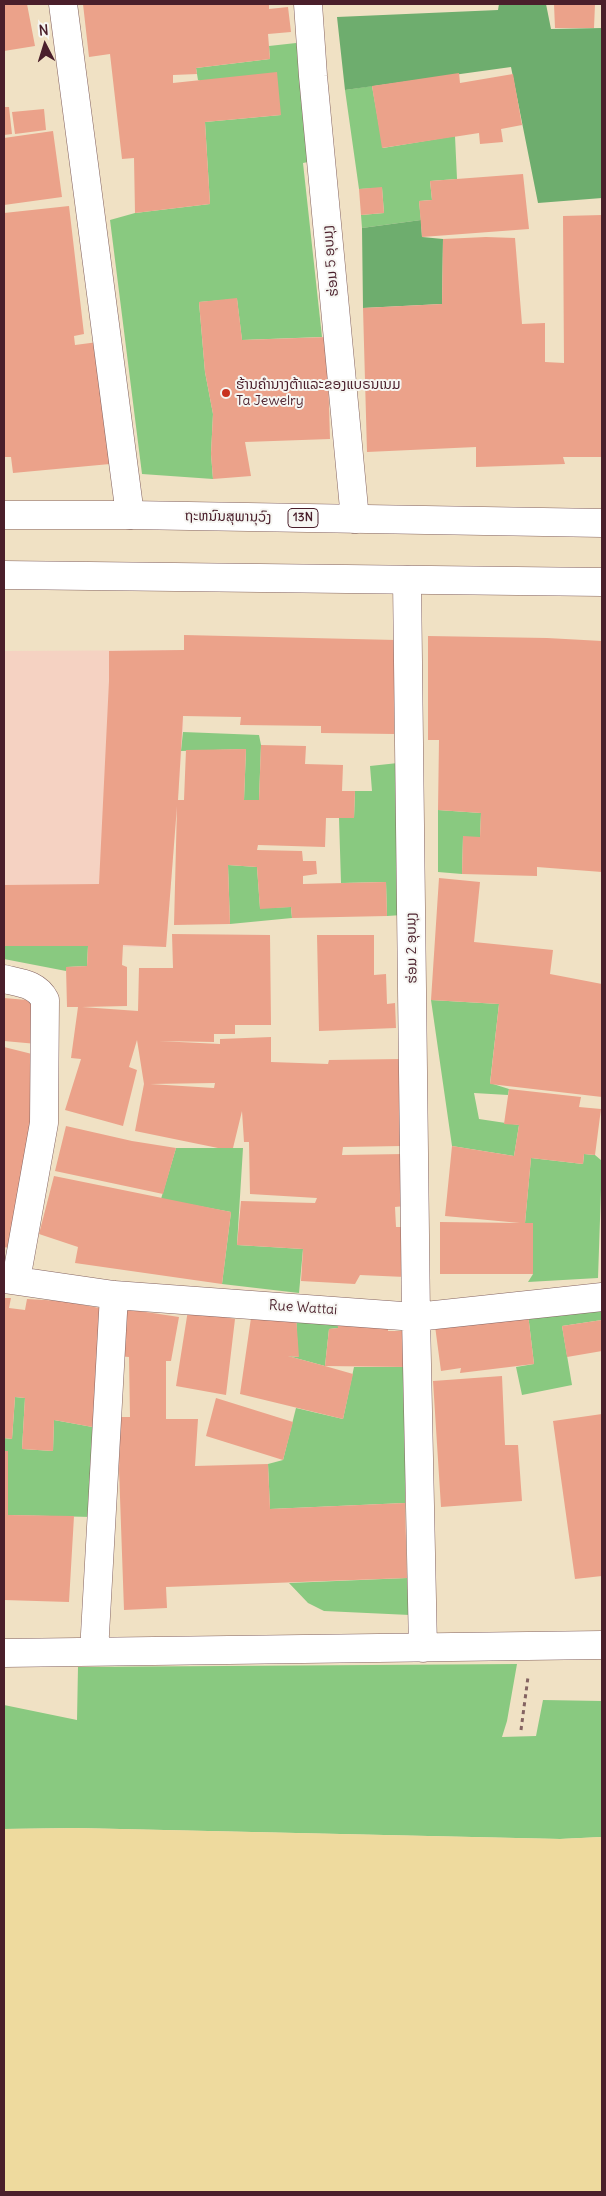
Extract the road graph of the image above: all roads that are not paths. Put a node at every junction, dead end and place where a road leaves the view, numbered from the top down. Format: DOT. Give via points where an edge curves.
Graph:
graph roads {
  1 [pos="63,4"];
  2 [pos="308,4"];
  3 [pos="4,515"];
  4 [pos="130,515"];
  5 [pos="355,519"];
  6 [pos="602,523"];
  7 [pos="4,575"];
  8 [pos="408,580"];
  9 [pos="602,582"];
  10 [pos="4,978"];
  11 [pos="10,1280"];
  12 [pos="114,1294"];
  13 [pos="602,1297"];
  14 [pos="416,1317"];
  15 [pos="602,1645"];
  16 [pos="423,1648"];
  17 [pos="94,1652"];
  18 [pos="4,1653"];
  1 -- 4 [label="main road"];
  2 -- 5 [label="main road, ຮ່ອມ 5 ອຸບມຸງ"];
  3 -- 4 [label="main road, ຖະຫນົນສຸພານຸວົງ / 13N"];
  4 -- 5 [label="main road, ຖະຫນົນສຸພານຸວົງ / 13N"];
  5 -- 6 [label="main road, ຖະຫນົນສຸພານຸວົງ / 13N"];
  7 -- 8 [label="main road"];
  8 -- 9 [label="main road"];
  8 -- 14 [label="main road, ຮ່ອມ 2 ອຸບມຸງ"];
  10 -- 11 [label="main road" via="30,985 40,991 45,1000 44,1123"];
  11 -- 12 [label="main road, Rue Wattai"];
  12 -- 14 [label="main road, Rue Wattai"];
  12 -- 17 [label="main road"];
  13 -- 14 [label="main road, Rue Wattai"];
  14 -- 16 [label="main road, ຮ່ອມ 2 ອຸບມຸງ"];
  15 -- 16 [label="main road"];
  16 -- 17 [label="main road"];
  17 -- 18 [label="main road"];
}
